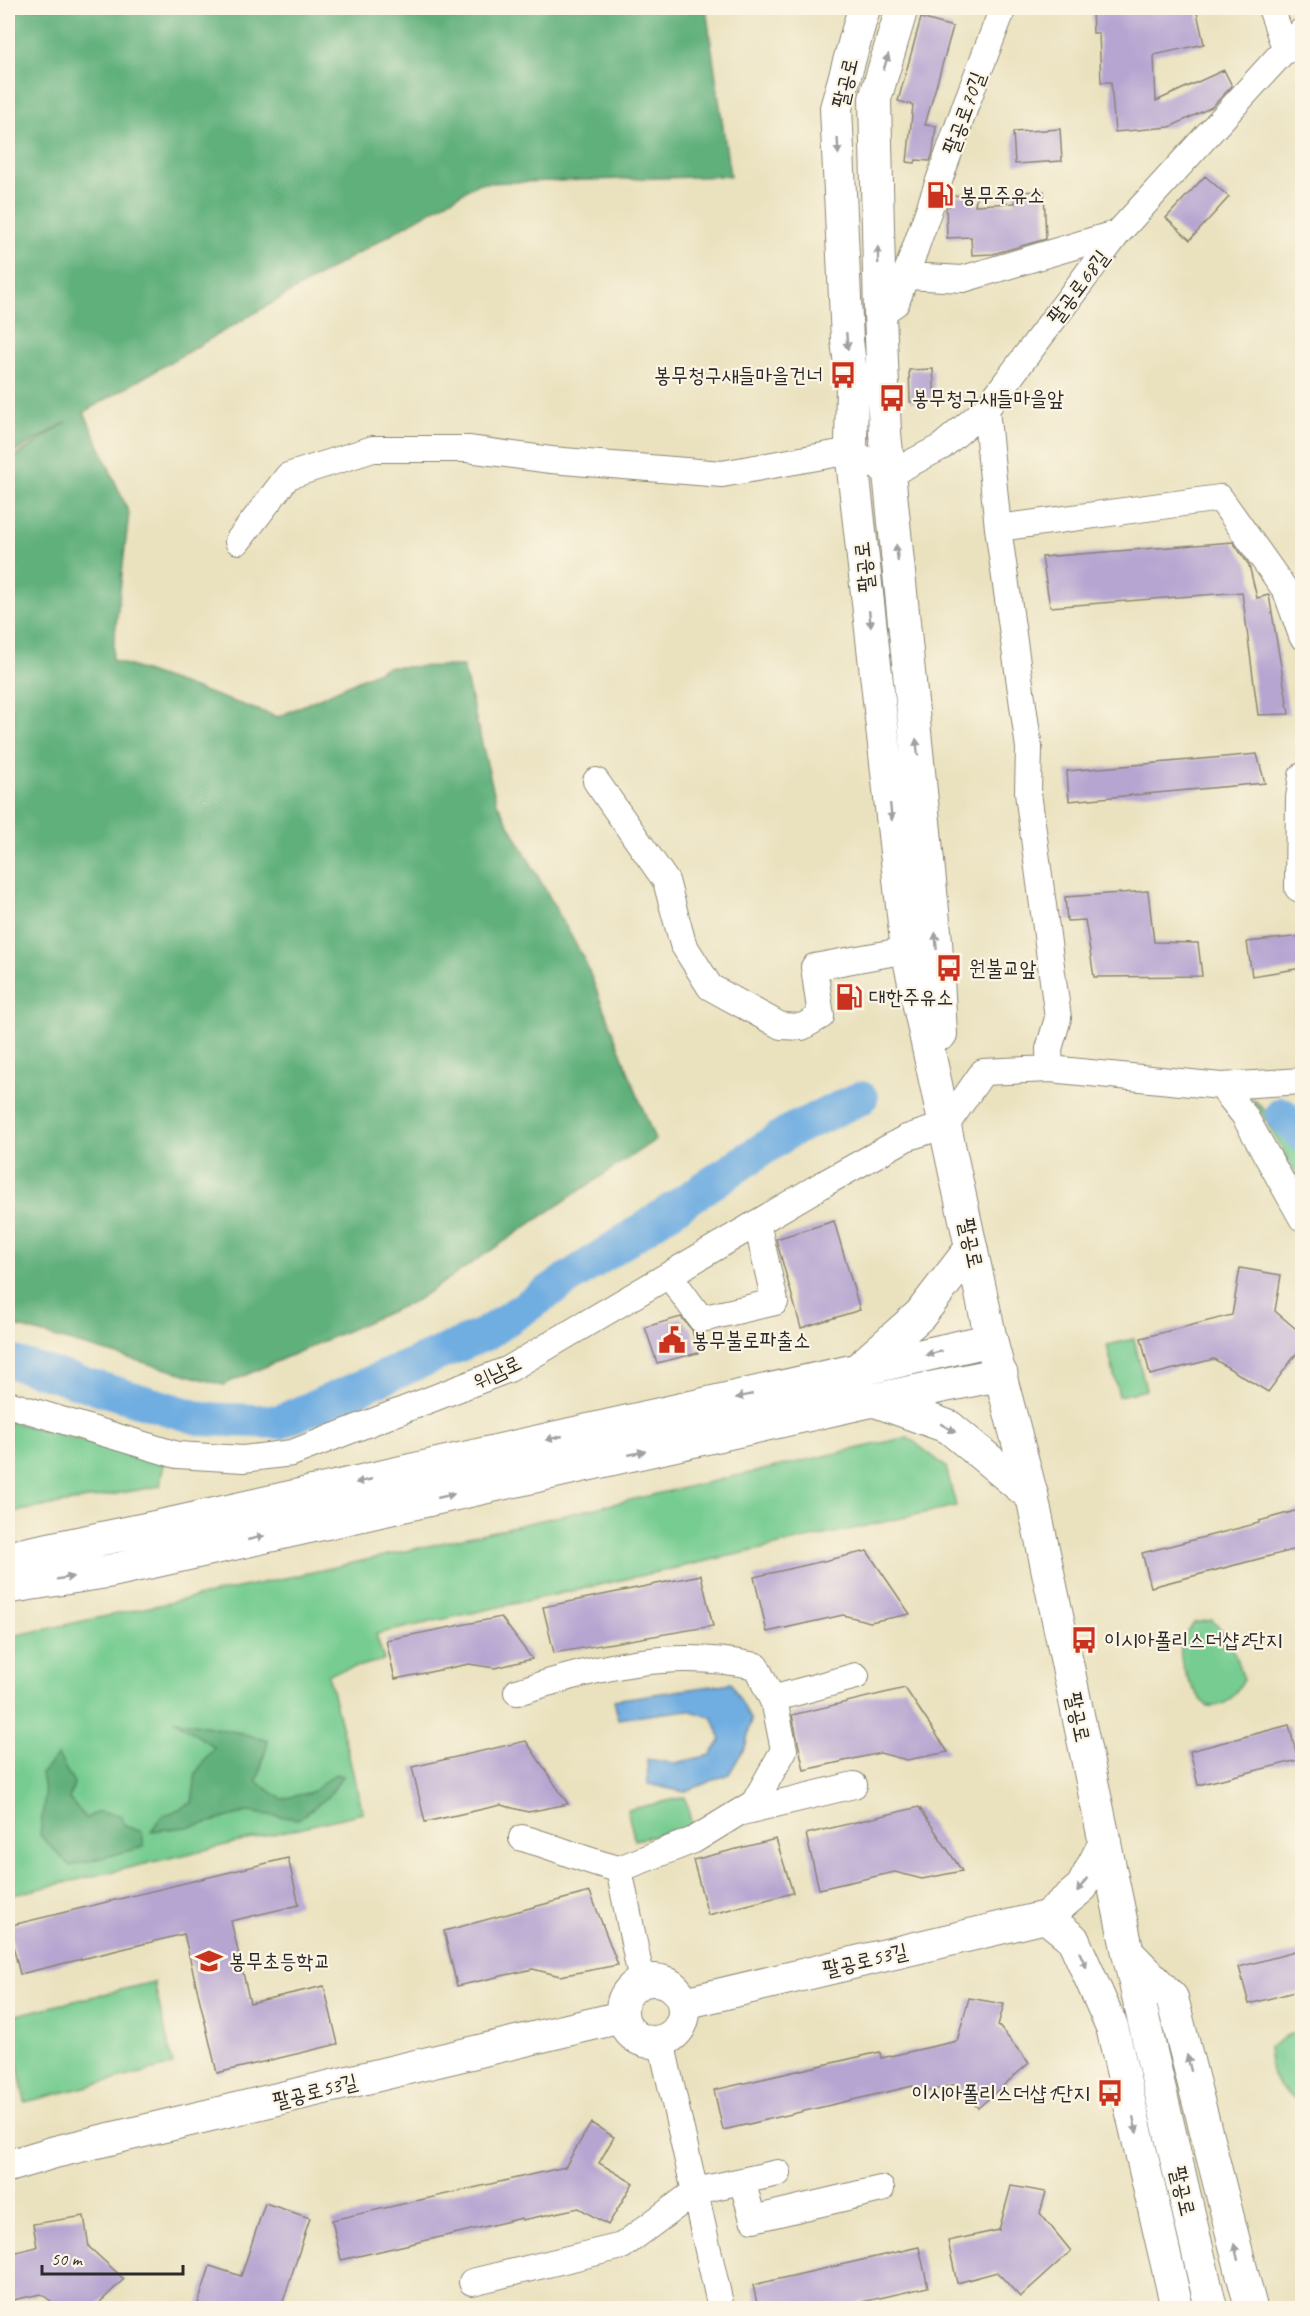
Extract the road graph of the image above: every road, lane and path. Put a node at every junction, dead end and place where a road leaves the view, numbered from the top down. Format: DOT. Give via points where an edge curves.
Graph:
graph roads {
  1 [pos="864,8"];
  2 [pos="902,8"];
  3 [pos="1003,8"];
  4 [pos="1271,8"];
  5 [pos="1302,31"];
  6 [pos="1286,51"];
  7 [pos="1118,233"];
  8 [pos="907,276"];
  9 [pos="880,314"];
  10 [pos="986,409"];
  11 [pos="851,451"];
  12 [pos="890,474"];
  13 [pos="998,528"];
  14 [pos="238,541"];
  15 [pos="1302,636"];
  16 [pos="1302,776"];
  17 [pos="596,781"];
  18 [pos="1302,890"];
  19 [pos="907,950"];
  20 [pos="1050,1069"];
  21 [pos="1302,1081"];
  22 [pos="1221,1086"];
  23 [pos="946,1125"];
  24 [pos="1302,1218"];
  25 [pos="757,1223"];
  26 [pos="971,1249"];
  27 [pos="669,1275"];
  28 [pos="992,1340"];
  29 [pos="858,1370"];
  30 [pos="1001,1374"];
  31 [pos="874,1400"];
  32 [pos="8,1404"];
  33 [pos="1032,1496"];
  34 [pos="8,1558"];
  35 [pos="8,1587"];
  36 [pos="856,1676"];
  37 [pos="517,1692"];
  38 [pos="772,1699"];
  39 [pos="854,1785"];
  40 [pos="739,1813"];
  41 [pos="522,1838"];
  42 [pos="1105,1842"];
  43 [pos="619,1869"];
  44 [pos="1046,1917"];
  45 [pos="1128,1953"];
  46 [pos="642,1982"];
  47 [pos="684,2003"];
  48 [pos="622,2017"];
  49 [pos="1112,2027"];
  50 [pos="661,2041"];
  51 [pos="8,2166"];
  52 [pos="778,2173"];
  53 [pos="742,2181"];
  54 [pos="881,2189"];
  55 [pos="696,2191"];
  56 [pos="472,2282"];
  57 [pos="721,2308"];
  58 [pos="1177,2308"];
  59 [pos="1210,2308"];
  60 [pos="1251,2308"];
  1 -- 11 [label="main road, 팔공로, one-way" via="836,108 852,382"];
  9 -- 2 [label="main road, 팔공로, one-way" via="875,99"];
  3 -- 8 [label="street, 팔공로70길"];
  4 -- 6 [label="street"];
  5 -- 6 [label="street, 팔공로68길"];
  6 -- 7 [label="street, 팔공로68길"];
  7 -- 8 [label="street" via="963,279"];
  7 -- 10 [label="street, 팔공로68길"];
  8 -- 9 [label="street, 팔공로70길" via="896,303"];
  9 -- 12 [label="main road, 팔공로"];
  10 -- 12 [label="street, 팔공로68길" via="941,447"];
  10 -- 13 [label="street"];
  11 -- 12 [label="street"];
  11 -- 14 [label="street" via="722,474 468,449 373,449 288,476"];
  11 -- 19 [label="main road, 팔공로, one-way"];
  23 -- 12 [label="main road, 팔공로, one-way" via="936,941"];
  13 -- 15 [label="street" via="1220,498 1286,591"];
  13 -- 20 [label="street" via="1029,748 1028,793 1059,1018 1049,1049"];
  16 -- 18 [label="street" via="1298,888"];
  17 -- 19 [label="street" via="666,880 683,944 710,987 781,1026 802,1028 820,1016 814,967"];
  19 -- 23 [label="main road, 팔공로"];
  20 -- 22 [label="street"];
  20 -- 23 [label="street" via="983,1072"];
  21 -- 22 [label="street"];
  22 -- 24 [label="street" via="1244,1115"];
  23 -- 25 [label="street, 위남로" via="906,1138"];
  23 -- 26 [label="main road, 팔공로"];
  25 -- 27 [label="street, 위남로"];
  25 -- 27 [label="street" via="775,1302 701,1319"];
  26 -- 28 [label="main road, 팔공로"];
  26 -- 29 [label="highway" via="920,1316"];
  27 -- 32 [label="street, 위남로" via="509,1369 292,1453 243,1459 177,1455"];
  28 -- 29 [label="highway, one-way"];
  28 -- 30 [label="main road, 팔공로"];
  29 -- 34 [label="highway, one-way"];
  30 -- 31 [label="highway"];
  30 -- 33 [label="main road, 팔공로"];
  31 -- 33 [label="highway, one-way" via="950,1427"];
  35 -- 31 [label="highway, one-way" via="111,1571"];
  33 -- 42 [label="main road, 팔공로"];
  36 -- 38 [label="street"];
  37 -- 38 [label="street" via="585,1671 663,1658 720,1659 756,1666"];
  38 -- 40 [label="street" via="784,1750 754,1803"];
  39 -- 40 [label="street"];
  40 -- 43 [label="street" via="694,1840"];
  41 -- 43 [label="street"];
  42 -- 44 [label="main road, one-way" via="1082,1887"];
  42 -- 45 [label="main road, 팔공로"];
  43 -- 46 [label="street"];
  44 -- 47 [label="main road, 팔공로53길"];
  44 -- 49 [label="main road, one-way" via="1073,1939"];
  45 -- 49 [label="main road"];
  45 -- 59 [label="main road, 팔공로"];
  60 -- 45 [label="main road, one-way" via="1172,1998"];
  46 -- 47 [label="main road" via="667,1982 675,1987"];
  46 -- 48 [label="main road" via="628,1992"];
  47 -- 50 [label="main road" via="685,2013 678,2031"];
  48 -- 50 [label="main road" via="642,2040"];
  48 -- 51 [label="main road, 팔공로53길"];
  49 -- 58 [label="main road, one-way"];
  50 -- 55 [label="street"];
  52 -- 53 [label="street"];
  53 -- 54 [label="street" via="753,2219"];
  53 -- 55 [label="street"];
  55 -- 56 [label="street" via="622,2246"];
  55 -- 57 [label="street"];
}
